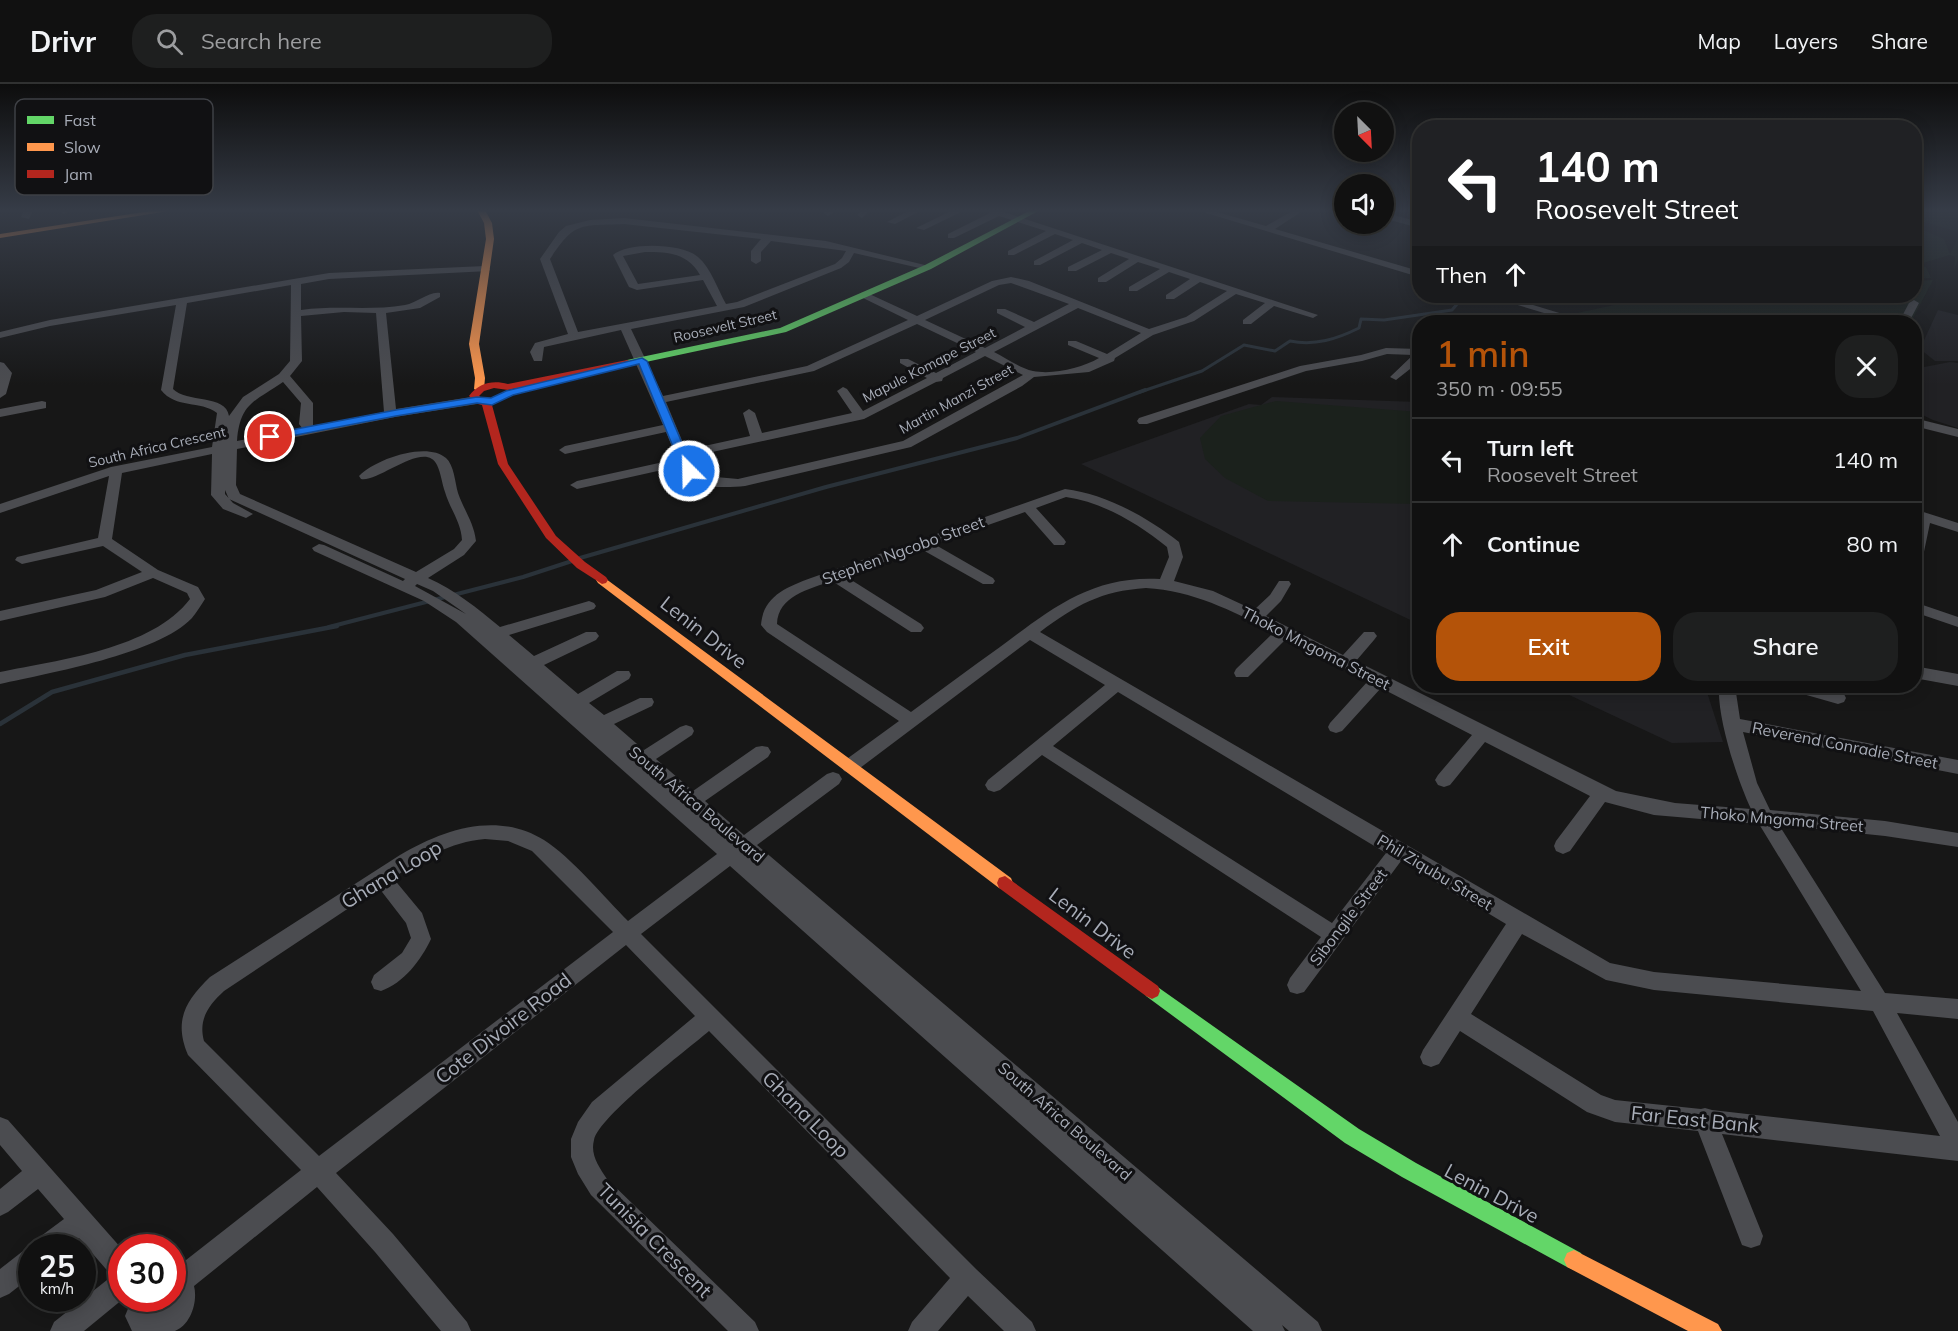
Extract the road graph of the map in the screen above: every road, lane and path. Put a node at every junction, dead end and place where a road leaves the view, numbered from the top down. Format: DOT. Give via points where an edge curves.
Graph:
graph roads {
  1 [pos="548,268"];
  2 [pos="625,268"];
  3 [pos="700,268"];
  4 [pos="833,268"];
  5 [pos="925,268"];
  6 [pos="1121,268"];
  7 [pos="1168,268"];
  8 [pos="485,269"];
  9 [pos="705,277"];
  10 [pos="1198,278"];
  11 [pos="1102,280"];
  12 [pos="296,281"];
  13 [pos="1133,289"];
  14 [pos="1235,290"];
  15 [pos="436,295"];
  16 [pos="865,295"];
  17 [pos="1170,297"];
  18 [pos="182,301"];
  19 [pos="1274,302"];
  20 [pos="1518,303"];
  21 [pos="1914,303"];
  22 [pos="1077,304"];
  23 [pos="723,308"];
  24 [pos="381,311"];
  25 [pos="1001,311"];
  26 [pos="296,314"];
  27 [pos="1313,315"];
  28 [pos="1560,315"];
  29 [pos="1908,315"];
  30 [pos="917,318"];
  31 [pos="1247,322"];
  32 [pos="625,327"];
  33 [pos="1035,327"];
  34 [pos="476,333"];
  35 [pos="1149,333"];
  36 [pos="0,335"];
  37 [pos="574,336"];
  38 [pos="1072,343"];
  39 [pos="987,352"];
  40 [pos="1412,353"];
  41 [pos="538,358"];
  42 [pos="1412,358"];
  43 [pos="1110,359"];
  44 [pos="642,361"];
  45 [pos="904,362"];
  46 [pos="0,365"];
  47 [pos="1031,374"];
  48 [pos="284,376"];
  49 [pos="1396,376"];
  50 [pos="938,379"];
  51 [pos="843,391"];
  52 [pos="0,394"];
  53 [pos="480,396"];
  54 [pos="250,397"];
  55 [pos="505,398"];
  56 [pos="659,400"];
  57 [pos="42,405"];
  58 [pos="213,405"];
  59 [pos="0,412"];
  60 [pos="749,413"];
  61 [pos="393,414"];
  62 [pos="860,416"];
  63 [pos="1143,421"];
  64 [pos="1922,423"];
  65 [pos="670,427"];
  66 [pos="309,430"];
  67 [pos="1955,433"];
  68 [pos="757,438"];
  69 [pos="232,445"];
  70 [pos="218,448"];
  71 [pos="565,450"];
  72 [pos="683,458"];
  73 [pos="116,471"];
  74 [pos="508,472"];
  75 [pos="366,476"];
  76 [pos="577,485"];
  77 [pos="1027,506"];
  78 [pos="0,508"];
  79 [pos="1922,516"];
  80 [pos="1958,528"];
  81 [pos="105,541"];
  82 [pos="1059,542"];
  83 [pos="921,543"];
  84 [pos="22,560"];
  85 [pos="153,573"];
  86 [pos="833,575"];
  87 [pos="988,581"];
  88 [pos="1166,584"];
  89 [pos="1284,584"];
  90 [pos="409,585"];
  91 [pos="589,606"];
  92 [pos="1922,610"];
  93 [pos="0,616"];
  94 [pos="1256,616"];
  95 [pos="1958,622"];
  96 [pos="916,628"];
  97 [pos="1284,631"];
  98 [pos="1028,632"];
  99 [pos="498,633"];
  100 [pos="591,636"];
  101 [pos="1369,636"];
  102 [pos="1345,663"];
  103 [pos="532,664"];
  104 [pos="1922,673"];
  105 [pos="1242,674"];
  106 [pos="624,675"];
  107 [pos="0,678"];
  108 [pos="1379,680"];
  109 [pos="1958,680"];
  110 [pos="1117,684"];
  111 [pos="1726,693"];
  112 [pos="1820,693"];
  113 [pos="1838,698"];
  114 [pos="577,702"];
  115 [pos="646,702"];
  116 [pos="912,721"];
  117 [pos="602,723"];
  118 [pos="1733,724"];
  119 [pos="1336,727"];
  120 [pos="686,732"];
  121 [pos="1483,733"];
  122 [pos="1042,747"];
  123 [pos="762,752"];
  124 [pos="643,759"];
  125 [pos="850,766"];
  126 [pos="1958,767"];
  127 [pos="833,779"];
  128 [pos="1444,780"];
  129 [pos="994,785"];
  130 [pos="1602,794"];
  131 [pos="691,802"];
  132 [pos="1764,817"];
  133 [pos="1958,840"];
  134 [pos="1563,846"];
  135 [pos="737,850"];
  136 [pos="1399,850"];
  137 [pos="381,877"];
  138 [pos="1519,922"];
  139 [pos="627,932"];
  140 [pos="1334,935"];
  141 [pos="381,982"];
  142 [pos="1297,985"];
  143 [pos="1879,1001"];
  144 [pos="1958,1009"];
  145 [pos="710,1017"];
  146 [pos="1457,1017"];
  147 [pos="1431,1057"];
  148 [pos="1705,1119"];
  149 [pos="1,1130"];
  150 [pos="1958,1147"];
  151 [pos="318,1171"];
  152 [pos="39,1173"];
  153 [pos="0,1203"];
  154 [pos="81,1221"];
  155 [pos="64,1234"];
  156 [pos="1751,1236"];
  157 [pos="108,1252"];
  158 [pos="18,1270"];
  159 [pos="186,1274"];
  160 [pos="967,1278"];
  161 [pos="0,1284"];
  162 [pos="108,1295"];
  163 [pos="140,1312"];
  164 [pos="178,1312"];
  165 [pos="171,1326"];
  166 [pos="63,1331"];
  167 [pos="458,1331"];
  168 [pos="746,1331"];
  169 [pos="921,1331"];
  170 [pos="1023,1331"];
  171 [pos="1272,1331"];
  172 [pos="1309,1331"];
  173 [pos="1711,1331"];
  1 -- 37 [label="street"];
  2 -- 9 [label="street" via="638,287"];
  3 -- 9 [label="street"];
  4 -- 23 [label="street"];
  5 -- 16 [label="street, Roosevelt Street"];
  6 -- 11 [label="street"];
  7 -- 10 [label="street"];
  7 -- 13 [label="street"];
  8 -- 12 [label="street"];
  8 -- 34 [label="street, Lenin Drive"];
  9 -- 23 [label="street"];
  10 -- 14 [label="street"];
  10 -- 17 [label="street"];
  12 -- 18 [label="street"];
  12 -- 26 [label="street"];
  14 -- 19 [label="street"];
  14 -- 35 [label="street, Martin Manzi Street" via="1190,319"];
  15 -- 24 [label="street" via="424,303"];
  16 -- 30 [label="street"];
  16 -- 44 [label="street, Roosevelt Street" via="769,334"];
  18 -- 36 [label="street"];
  18 -- 58 [label="street" via="167,390 172,397"];
  19 -- 27 [label="street"];
  19 -- 31 [label="street"];
  20 -- 28 [label="street"];
  21 -- 29 [label="street"];
  22 -- 30 [label="street" via="1007,280"];
  22 -- 33 [label="street, Mapule Komape Street"];
  22 -- 35 [label="street"];
  23 -- 32 [label="street"];
  24 -- 26 [label="street" via="342,309"];
  24 -- 61 [label="street"];
  25 -- 33 [label="street"];
  26 -- 48 [label="street" via="296,361"];
  30 -- 39 [label="street"];
  30 -- 56 [label="street" via="814,368"];
  32 -- 37 [label="street"];
  32 -- 44 [label="street, Martin Manzi Street"];
  33 -- 39 [label="street, Mapule Komape Street"];
  34 -- 53 [label="street, Lenin Drive"];
  34 -- 55 [label="street"];
  35 -- 43 [label="street, Martin Manzi Street"];
  37 -- 41 [label="street" via="539,345"];
  38 -- 43 [label="street"];
  39 -- 47 [label="street"];
  39 -- 50 [label="street, Mapule Komape Street"];
  40 -- 63 [label="street" via="1386,351 1304,368"];
  42 -- 49 [label="street"];
  43 -- 47 [label="street, Martin Manzi Street" via="1082,371"];
  44 -- 55 [label="street, Roosevelt Street"];
  44 -- 56 [label="street, Martin Manzi Street"];
  45 -- 50 [label="street"];
  46 -- 52 [label="street" via="6,373"];
  47 -- 72 [label="street, Martin Manzi Street" via="901,446 734,483 698,478"];
  48 -- 54 [label="street, South Africa Boulevard"];
  48 -- 66 [label="street" via="307,403 305,424"];
  50 -- 62 [label="street, Mapule Komape Street"];
  51 -- 62 [label="street"];
  53 -- 55 [label="street, Roosevelt Street"];
  53 -- 61 [label="street, South Africa Crescent"];
  53 -- 74 [label="street, Lenin Drive"];
  54 -- 58 [label="street"];
  54 -- 69 [label="street, South Africa Boulevard" via="235,414"];
  55 -- 74 [label="street"];
  56 -- 65 [label="street, Martin Manzi Street"];
  57 -- 59 [label="street"];
  58 -- 70 [label="street, South Africa Boulevard" via="224,417"];
  60 -- 68 [label="street"];
  61 -- 66 [label="street, South Africa Crescent"];
  62 -- 68 [label="street, Mapule Komape Street"];
  64 -- 67 [label="street"];
  65 -- 71 [label="street"];
  65 -- 72 [label="street, Martin Manzi Street"];
  66 -- 69 [label="street, South Africa Crescent"];
  68 -- 72 [label="street, Mapule Komape Street"];
  69 -- 70 [label="street, South Africa Crescent"];
  69 -- 90 [label="street, South Africa Boulevard" via="229,485 234,496"];
  70 -- 73 [label="street, South Africa Crescent"];
  70 -- 90 [label="street, South Africa Boulevard" via="217,490 224,503"];
  72 -- 76 [label="street, Mapule Komape Street"];
  73 -- 78 [label="street, South Africa Crescent"];
  73 -- 81 [label="street"];
  74 -- 125 [label="street, Lenin Drive" via="546,530 570,556"];
  75 -- 90 [label="street" via="412,456 432,454 443,462 469,541"];
  77 -- 82 [label="street"];
  77 -- 83 [label="street, Stephen Ngcobo Street"];
  77 -- 88 [label="street, Stephen Ngcobo Street" via="1065,493 1078,494 1158,533 1176,551"];
  79 -- 80 [label="street"];
  81 -- 84 [label="street"];
  81 -- 85 [label="street"];
  83 -- 86 [label="street, Stephen Ngcobo Street"];
  83 -- 87 [label="street"];
  85 -- 93 [label="street" via="91,596"];
  85 -- 107 [label="street" via="193,590 198,599 194,607 164,630 125,648"];
  86 -- 96 [label="street"];
  86 -- 116 [label="street, Stephen Ngcobo Street" via="780,599 771,609 769,625"];
  88 -- 94 [label="street, Thoko Mngoma Street" via="1215,597"];
  88 -- 98 [label="street, Thoko Mngoma Street" via="1120,584 1105,588 1065,606"];
  89 -- 94 [label="street" via="1276,598"];
  90 -- 99 [label="street, South Africa Boulevard" via="431,585"];
  90 -- 135 [label="street, South Africa Boulevard" via="448,609"];
  91 -- 99 [label="street"];
  92 -- 95 [label="street"];
  94 -- 97 [label="street, Thoko Mngoma Street"];
  97 -- 102 [label="street, Thoko Mngoma Street"];
  97 -- 105 [label="street"];
  98 -- 110 [label="street, Phil Ziqubu Street"];
  98 -- 116 [label="street, Thoko Mngoma Street"];
  99 -- 103 [label="street, South Africa Boulevard"];
  100 -- 103 [label="street"];
  101 -- 102 [label="street"];
  102 -- 108 [label="street, Thoko Mngoma Street"];
  103 -- 114 [label="street, South Africa Boulevard"];
  104 -- 109 [label="street"];
  106 -- 114 [label="street"];
  108 -- 119 [label="street"];
  108 -- 121 [label="street, Thoko Mngoma Street"];
  110 -- 122 [label="street"];
  110 -- 136 [label="street, Phil Ziqubu Street"];
  111 -- 118 [label="street"];
  112 -- 113 [label="street"];
  114 -- 117 [label="street, South Africa Boulevard"];
  115 -- 117 [label="street"];
  116 -- 125 [label="street, Thoko Mngoma Street"];
  117 -- 124 [label="street, South Africa Boulevard"];
  118 -- 126 [label="street, Reverend Conradie Street"];
  118 -- 132 [label="street" via="1748,783"];
  120 -- 124 [label="street"];
  121 -- 128 [label="street"];
  121 -- 130 [label="street, Thoko Mngoma Street"];
  122 -- 129 [label="street"];
  122 -- 140 [label="street"];
  123 -- 131 [label="street"];
  124 -- 131 [label="street, South Africa Boulevard"];
  125 -- 173 [label="street, Lenin Drive" via="1352,1136"];
  127 -- 135 [label="street, Cote Divoire Road"];
  130 -- 132 [label="street, Thoko Mngoma Street" via="1660,810"];
  130 -- 134 [label="street"];
  131 -- 135 [label="street, South Africa Boulevard"];
  132 -- 133 [label="street, Thoko Mngoma Street" via="1902,830"];
  132 -- 143 [label="street"];
  135 -- 139 [label="street, Cote Divoire Road"];
  135 -- 171 [label="street, South Africa Boulevard"];
  135 -- 172 [label="street, South Africa Boulevard"];
  136 -- 138 [label="street, Phil Ziqubu Street"];
  136 -- 140 [label="street, Sibongile Street"];
  137 -- 139 [label="street, Ghana Loop" via="447,840 476,833 520,836 548,854"];
  137 -- 141 [label="street" via="416,919 421,939 409,959"];
  137 -- 151 [label="street, Ghana Loop" via="217,984 199,1002 189,1028 190,1038 201,1054"];
  138 -- 143 [label="street, Phil Ziqubu Street" via="1584,960 1629,977"];
  138 -- 146 [label="street"];
  139 -- 145 [label="street, Ghana Loop"];
  139 -- 151 [label="street, Cote Divoire Road"];
  140 -- 142 [label="street, Sibongile Street"];
  143 -- 144 [label="street, Phil Ziqubu Street"];
  143 -- 150 [label="street"];
  145 -- 160 [label="street, Ghana Loop"];
  145 -- 168 [label="street, Tunisia Crescent" via="600,1110 586,1129 582,1155 599,1187"];
  146 -- 147 [label="street"];
  146 -- 148 [label="street, Far East Bank" via="1594,1104 1616,1111"];
  148 -- 150 [label="street, Far East Bank"];
  148 -- 156 [label="street"];
  149 -- 152 [label="street"];
  151 -- 159 [label="street, Cote Divoire Road"];
  151 -- 167 [label="street, Ghana Loop"];
  152 -- 153 [label="street"];
  152 -- 154 [label="street"];
  154 -- 155 [label="street"];
  154 -- 157 [label="street"];
  158 -- 161 [label="street"];
  160 -- 169 [label="street"];
  160 -- 170 [label="street, Ghana Loop"];
  162 -- 166 [label="street"];
  163 -- 165 [label="street" via="142,1325"];
  164 -- 165 [label="street"];
}
